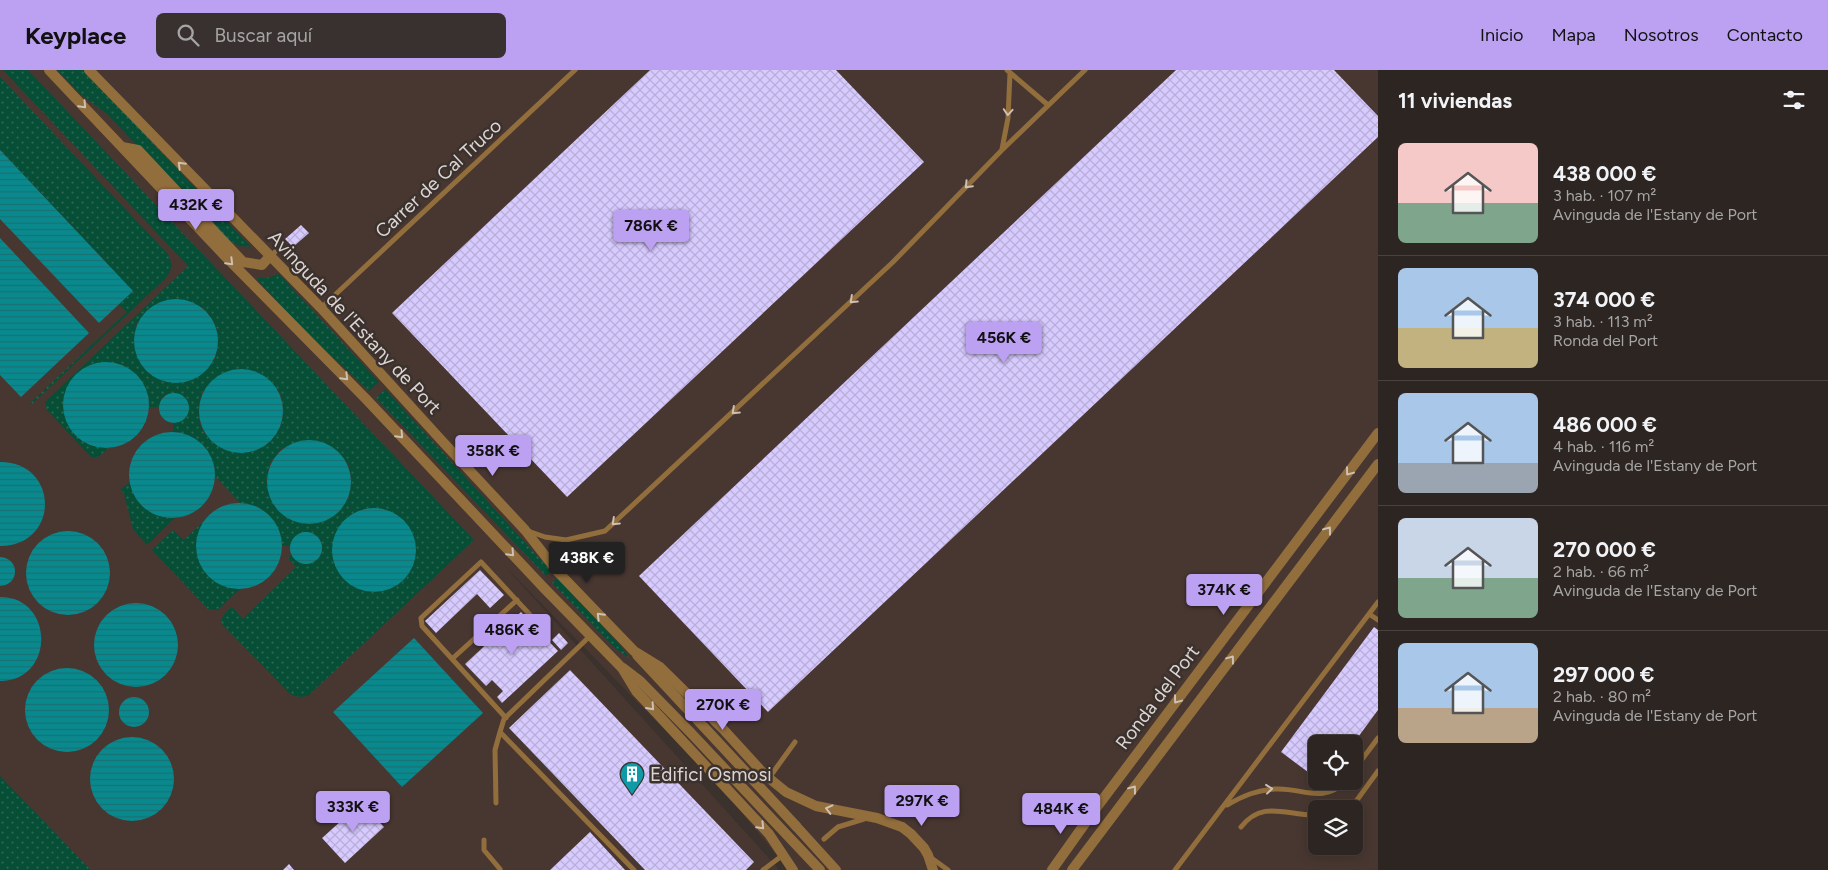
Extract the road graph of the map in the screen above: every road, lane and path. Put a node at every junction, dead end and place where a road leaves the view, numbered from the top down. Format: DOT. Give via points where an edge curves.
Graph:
graph roads {
  1 [pos="49,70"];
  2 [pos="89,70"];
  3 [pos="576,70"];
  4 [pos="1085,70"];
  5 [pos="1008,72"];
  6 [pos="1048,105"];
  7 [pos="122,147"];
  8 [pos="1002,150"];
  9 [pos="280,247"];
  10 [pos="270,256"];
  11 [pos="321,308"];
  12 [pos="1378,433"];
  13 [pos="1378,464"];
  14 [pos="525,530"];
  15 [pos="517,600"];
  16 [pos="1378,602"];
  17 [pos="1369,614"];
  18 [pos="1378,620"];
  19 [pos="546,632"];
  20 [pos="590,636"];
  21 [pos="634,651"];
  22 [pos="452,659"];
  23 [pos="622,668"];
  24 [pos="506,718"];
  25 [pos="500,732"];
  26 [pos="1378,738"];
  27 [pos="795,742"];
  28 [pos="1363,758"];
  29 [pos="1378,771"];
  30 [pos="769,778"];
  31 [pos="1335,790"];
  32 [pos="1356,800"];
  33 [pos="496,803"];
  34 [pos="1224,806"];
  35 [pos="1308,814"];
  36 [pos="877,818"];
  37 [pos="1241,826"];
  38 [pos="824,839"];
  39 [pos="484,840"];
  40 [pos="784,854"];
  41 [pos="928,856"];
  42 [pos="767,869"];
  43 [pos="500,870"];
  44 [pos="634,870"];
  45 [pos="792,870"];
  46 [pos="820,870"];
  47 [pos="836,870"];
  48 [pos="933,870"];
  49 [pos="948,870"];
  50 [pos="1052,870"];
  51 [pos="1072,870"];
  52 [pos="1175,870"];
  1 -- 7 [label="street, one-way"];
  10 -- 2 [label="street, Avinguda de l'Estany de Port, one-way"];
  3 -- 11 [label="lane, Carrer de Cal Truco"];
  4 -- 6 [label="lane"];
  5 -- 6 [label="lane"];
  5 -- 8 [label="lane, one-way" via="1008,118"];
  6 -- 8 [label="lane"];
  7 -- 10 [label="street" via="138,150 243,262 262,265"];
  7 -- 20 [label="street, one-way"];
  8 -- 14 [label="lane, one-way" via="893,262 605,531 566,540"];
  9 -- 10 [label="lane"];
  10 -- 11 [label="street, Avinguda de l'Estany de Port"];
  11 -- 14 [label="street, Avinguda de l'Estany de Port"];
  12 -- 50 [label="street, Ronda del Port, one-way"];
  51 -- 13 [label="street, one-way"];
  21 -- 14 [label="street, Avinguda de l'Estany de Port, one-way" via="557,571"];
  15 -- 19 [label="lane"];
  15 -- 22 [label="lane"];
  15 -- 22 [label="lane" via="481,562 421,618 422,626"];
  16 -- 17 [label="lane"];
  17 -- 18 [label="lane"];
  17 -- 34 [label="lane"];
  20 -- 23 [label="street"];
  20 -- 24 [label="lane"];
  21 -- 30 [label="street, Avinguda de l'Estany de Port" via="660,667"];
  21 -- 47 [label="street, bridge"];
  22 -- 24 [label="lane"];
  23 -- 40 [label="street, one-way" via="636,691"];
  23 -- 46 [label="street" via="666,707"];
  24 -- 25 [label="lane"];
  25 -- 33 [label="lane" via="495,750"];
  25 -- 44 [label="lane"];
  26 -- 28 [label="lane"];
  27 -- 30 [label="lane"];
  29 -- 32 [label="lane"];
  36 -- 30 [label="street, Avinguda de l'Estany de Port, one-way" via="828,810 805,802"];
  34 -- 31 [label="lane, one-way" via="1262,790 1277,788 1323,794"];
  34 -- 52 [label="lane"];
  35 -- 37 [label="lane" via="1263,810 1253,814"];
  36 -- 38 [label="lane" via="848,823"];
  36 -- 41 [label="street, Avinguda de l'Estany de Port" via="902,827"];
  39 -- 43 [label="lane" via="484,850"];
  40 -- 42 [label="lane"];
  40 -- 45 [label="street"];
  41 -- 48 [label="street, Avinguda de l'Estany de Port"];
  41 -- 49 [label="lane"];
}
